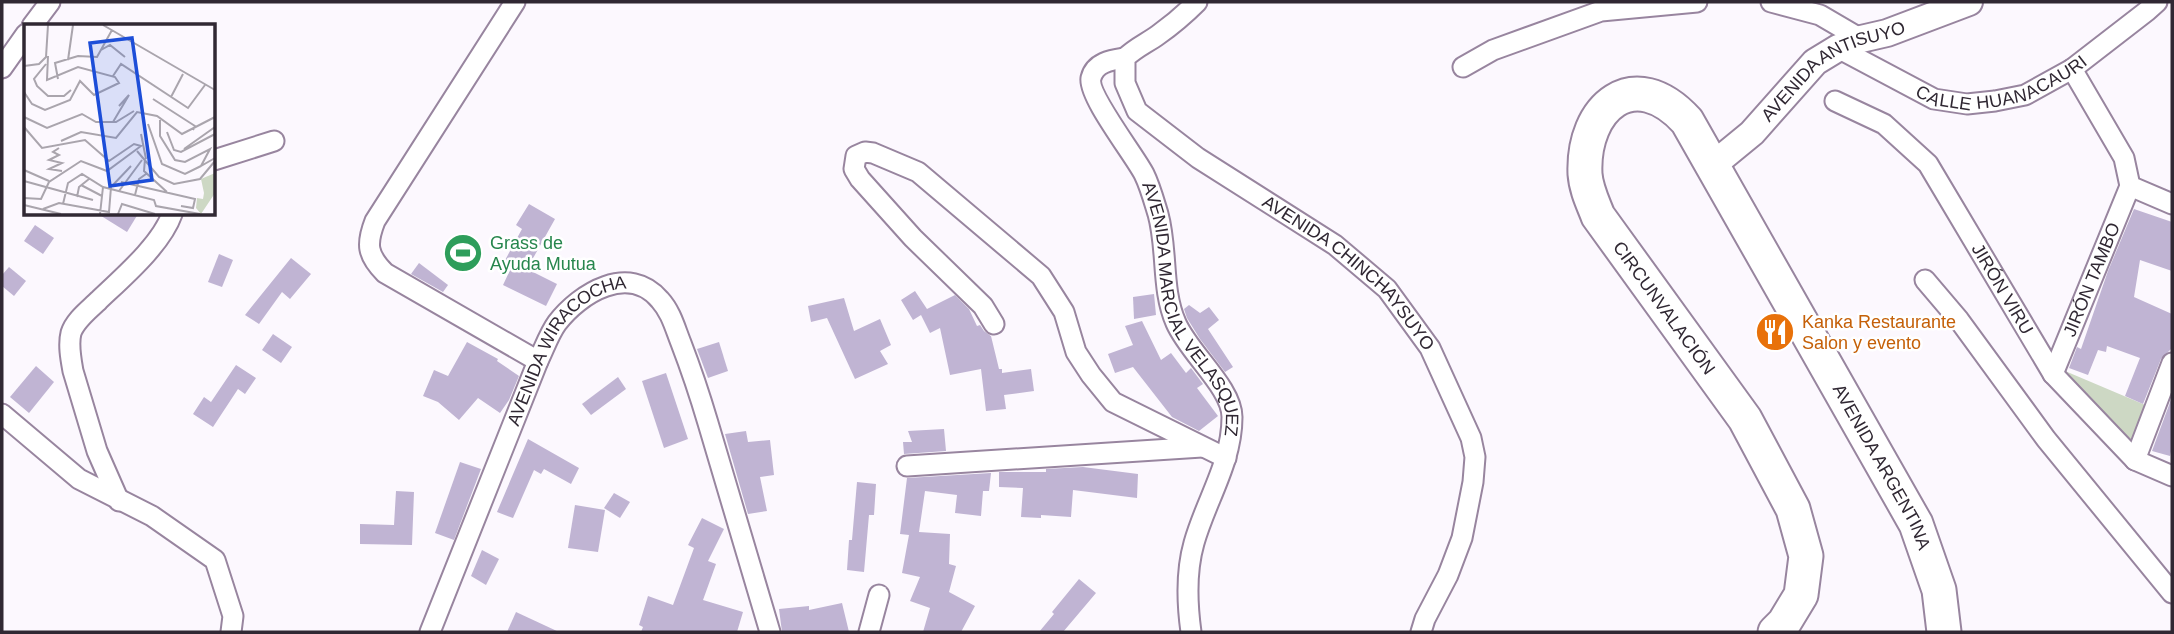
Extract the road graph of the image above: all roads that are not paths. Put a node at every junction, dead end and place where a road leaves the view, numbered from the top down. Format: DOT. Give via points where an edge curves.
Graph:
graph roads {
  1 [pos="50,2"];
  2 [pos="514,2"];
  3 [pos="1197,2"];
  4 [pos="1697,2"];
  5 [pos="1771,2"];
  6 [pos="1969,2"];
  7 [pos="2157,2"];
  8 [pos="34,24"];
  9 [pos="24,37"];
  10 [pos="1849,43"];
  11 [pos="1125,58"];
  12 [pos="1464,67"];
  13 [pos="2,68"];
  14 [pos="2071,69"];
  15 [pos="1835,101"];
  16 [pos="274,141"];
  17 [pos="215,160"];
  18 [pos="1713,165"];
  19 [pos="2130,186"];
  20 [pos="2172,204"];
  21 [pos="171,215"];
  22 [pos="1925,280"];
  23 [pos="995,324"];
  24 [pos="538,361"];
  25 [pos="2053,374"];
  26 [pos="2170,374"];
  27 [pos="2,414"];
  28 [pos="1203,447"];
  29 [pos="1226,458"];
  30 [pos="2134,460"];
  31 [pos="906,466"];
  32 [pos="2172,476"];
  33 [pos="120,501"];
  34 [pos="2172,593"];
  35 [pos="880,594"];
  36 [pos="231,632"];
  37 [pos="430,632"];
  38 [pos="770,632"];
  39 [pos="869,632"];
  40 [pos="1191,632"];
  41 [pos="1421,632"];
  42 [pos="1775,632"];
  43 [pos="1944,632"];
  1 -- 8 [label="street"];
  2 -- 24 [label="street" via="375,221 369,252 385,273"];
  3 -- 11 [label="street"];
  4 -- 12 [label="street" via="1601,11 1493,50"];
  5 -- 10 [label="street, CALLE HUANACAURI" via="1820,15"];
  6 -- 10 [label="street, AVENIDA ANTISUYO"];
  7 -- 14 [label="street, CALLE HUANACAURI"];
  9 -- 13 [label="street"];
  10 -- 14 [label="street, CALLE HUANACAURI" via="1934,99 1967,104 2025,95"];
  10 -- 18 [label="street, AVENIDA ANTISUYO" via="1815,62 1752,132"];
  11 -- 29 [label="street, AVENIDA MARCIAL VELASQUEZ" via="1103,63 1091,76 1091,83 1150,188 1175,322 1226,394 1232,413"];
  11 -- 41 [label="street, AVENIDA CHINCHAYSUYO" via="1125,83 1137,111 1198,158 1335,245 1387,289 1430,348 1471,438 1475,457 1462,538"];
  14 -- 19 [label="street" via="2124,158"];
  15 -- 25 [label="street, JIRÓN VIRU" via="1884,124 1928,164"];
  16 -- 17 [label="street"];
  18 -- 42 [label="highway, CIRCUNVALACIÓN" via="1680,113 1656,96 1635,94 1622,97 1599,116 1586,153 1585,176 1598,216 1745,419 1794,509 1807,556 1801,595"];
  18 -- 43 [label="highway, AVENIDA ARGENTINA" via="1916,524 1939,590"];
  19 -- 20 [label="street"];
  19 -- 25 [label="street, JIRÓN TAMBO"];
  21 -- 33 [label="street" via="139,262 86,312 71,334 73,371 97,451"];
  22 -- 34 [label="street" via="2046,439"];
  23 -- 28 [label="street" via="983,306 860,180 854,169 856,156 873,153 918,172 974,218 1041,276 1064,312 1076,352 1113,402"];
  24 -- 37 [label="street, AVENIDA WIRACOCHA"];
  24 -- 38 [label="street, AVENIDA WIRACOCHA" via="557,324 577,303 606,285 634,283 659,298 670,313 694,376"];
  25 -- 30 [label="street, JIRÓN VIRU"];
  26 -- 30 [label="street"];
  27 -- 33 [label="street" via="79,479"];
  28 -- 29 [label="street"];
  28 -- 31 [label="street"];
  29 -- 40 [label="street, AVENIDA MARCIAL VELASQUEZ" via="1194,543 1189,576"];
  30 -- 32 [label="street, JIRÓN VIRU"];
  33 -- 36 [label="street" via="152,516 215,560 233,616"];
  35 -- 39 [label="street"];
}
